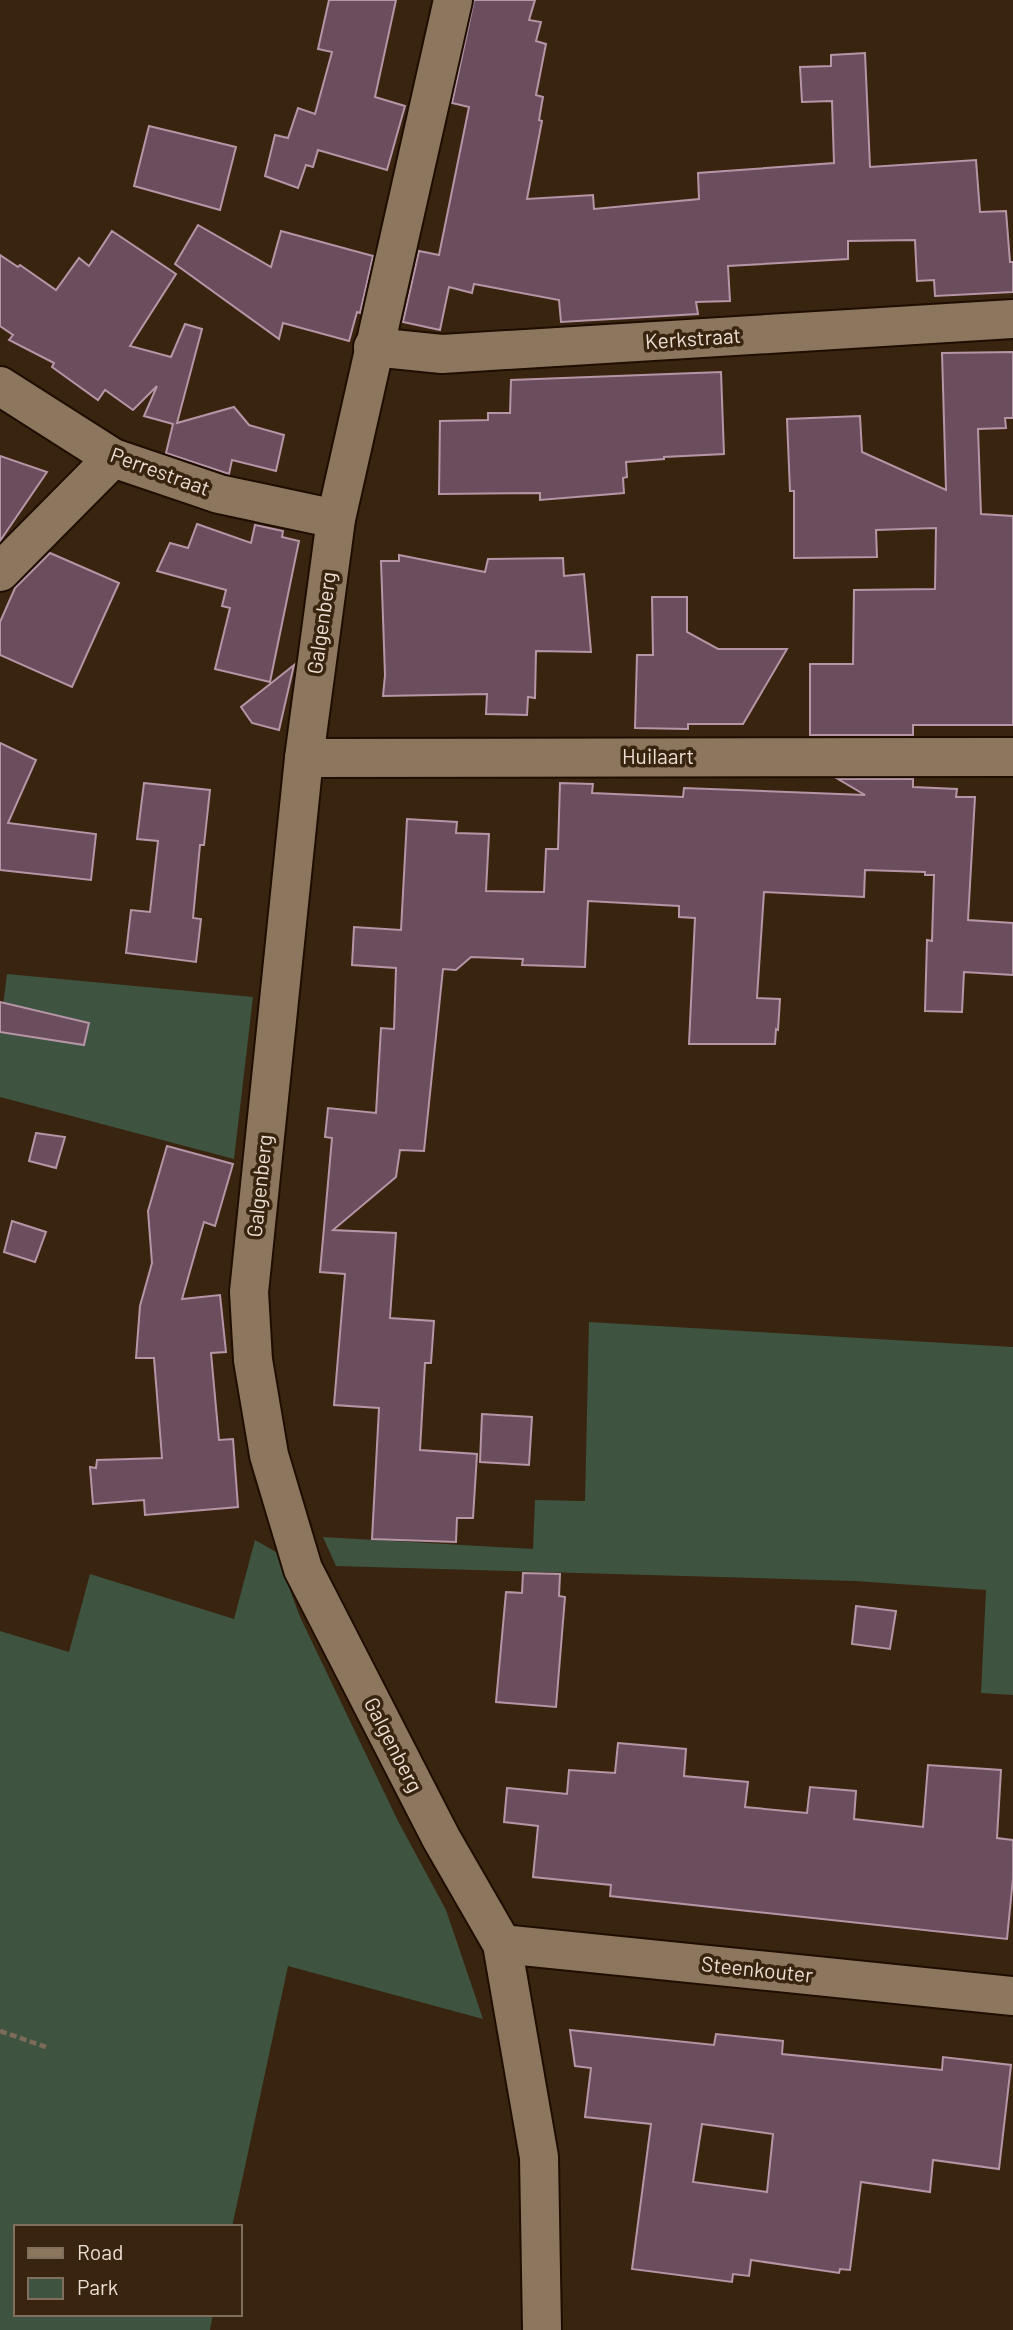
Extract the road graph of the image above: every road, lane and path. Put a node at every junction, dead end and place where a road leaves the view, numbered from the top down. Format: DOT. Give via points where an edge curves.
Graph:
graph roads {
  1 [pos="453,0"];
  2 [pos="1013,319"];
  3 [pos="373,347"];
  4 [pos="0,386"];
  5 [pos="113,458"];
  6 [pos="336,519"];
  7 [pos="0,572"];
  8 [pos="1013,757"];
  9 [pos="304,758"];
  10 [pos="502,1944"];
  11 [pos="1013,1996"];
  12 [pos="0,2032"];
  13 [pos="46,2047"];
  14 [pos="542,2330"];
  1 -- 3 [label="street, Galgenberg"];
  2 -- 3 [label="street, Kerkstraat" via="442,354"];
  3 -- 6 [label="street, Galgenberg"];
  4 -- 5 [label="street, Perrestraat"];
  5 -- 6 [label="street, Perrestraat" via="219,494"];
  5 -- 7 [label="street"];
  6 -- 9 [label="street, Galgenberg"];
  8 -- 9 [label="street, Huilaart"];
  9 -- 10 [label="street, Galgenberg" via="249,1292 262,1414 303,1569 441,1838"];
  10 -- 11 [label="street, Steenkouter"];
  10 -- 14 [label="street, Galgenberg" via="539,2157"];
  12 -- 13 [label="path"];
}
